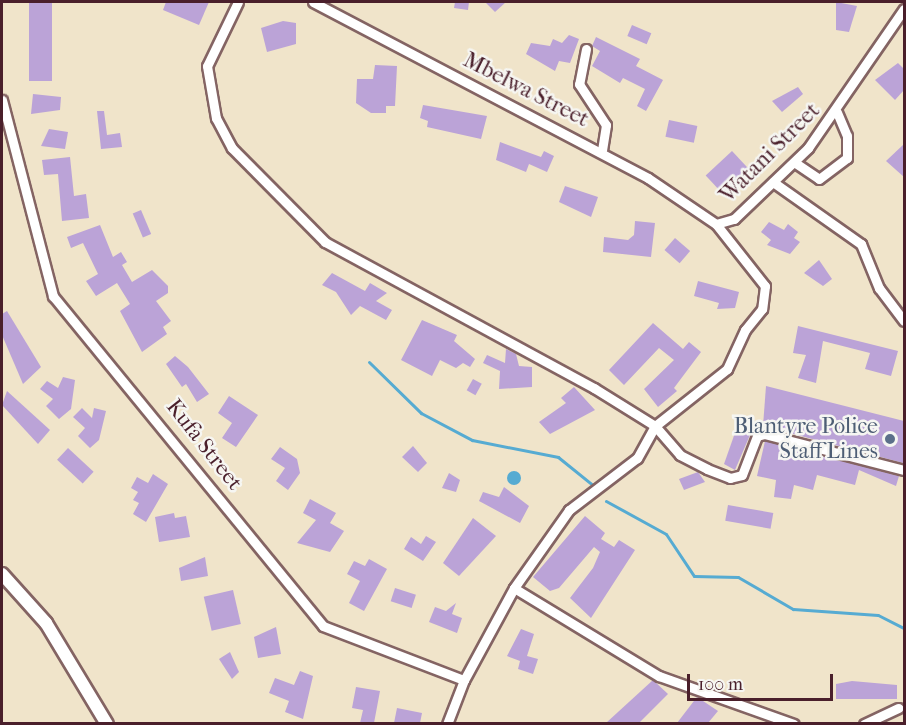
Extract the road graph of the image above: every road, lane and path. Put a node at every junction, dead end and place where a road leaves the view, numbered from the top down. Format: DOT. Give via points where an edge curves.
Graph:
graph roads {
  1 [pos="238,2"];
  2 [pos="313,2"];
  3 [pos="904,9"];
  4 [pos="586,49"];
  5 [pos="2,100"];
  6 [pos="837,112"];
  7 [pos="602,150"];
  8 [pos="794,162"];
  9 [pos="773,182"];
  10 [pos="716,224"];
  11 [pos="904,321"];
  12 [pos="655,426"];
  13 [pos="904,470"];
  14 [pos="2,574"];
  15 [pos="514,588"];
  16 [pos="464,680"];
  17 [pos="898,708"];
  18 [pos="107,723"];
  19 [pos="447,723"];
  20 [pos="794,723"];
  21 [pos="864,723"];
  1 -- 12 [label="street" via="207,66 207,89 232,147 294,214 325,242"];
  2 -- 7 [label="street, Mbelwa Street"];
  3 -- 6 [label="street, Watani Street"];
  4 -- 7 [label="street" via="579,84 606,125"];
  5 -- 16 [label="street, Kufa Street" via="44,273 68,316 323,626"];
  6 -- 8 [label="street, Watani Street"];
  6 -- 8 [label="street" via="847,136 847,158 819,179"];
  7 -- 10 [label="street, Mbelwa Street"];
  8 -- 9 [label="street, Watani Street"];
  9 -- 10 [label="street, Watani Street" via="734,219"];
  9 -- 11 [label="street" via="856,239 879,288"];
  10 -- 12 [label="street, Mbelwa Street" via="757,272 766,298 727,369"];
  12 -- 13 [label="street" via="680,455 730,478 747,470 760,434"];
  12 -- 15 [label="street" via="637,458 569,510"];
  14 -- 18 [label="street" via="46,623"];
  15 -- 16 [label="street"];
  15 -- 20 [label="street" via="660,676"];
  16 -- 19 [label="street"];
  17 -- 21 [label="street"];
}
